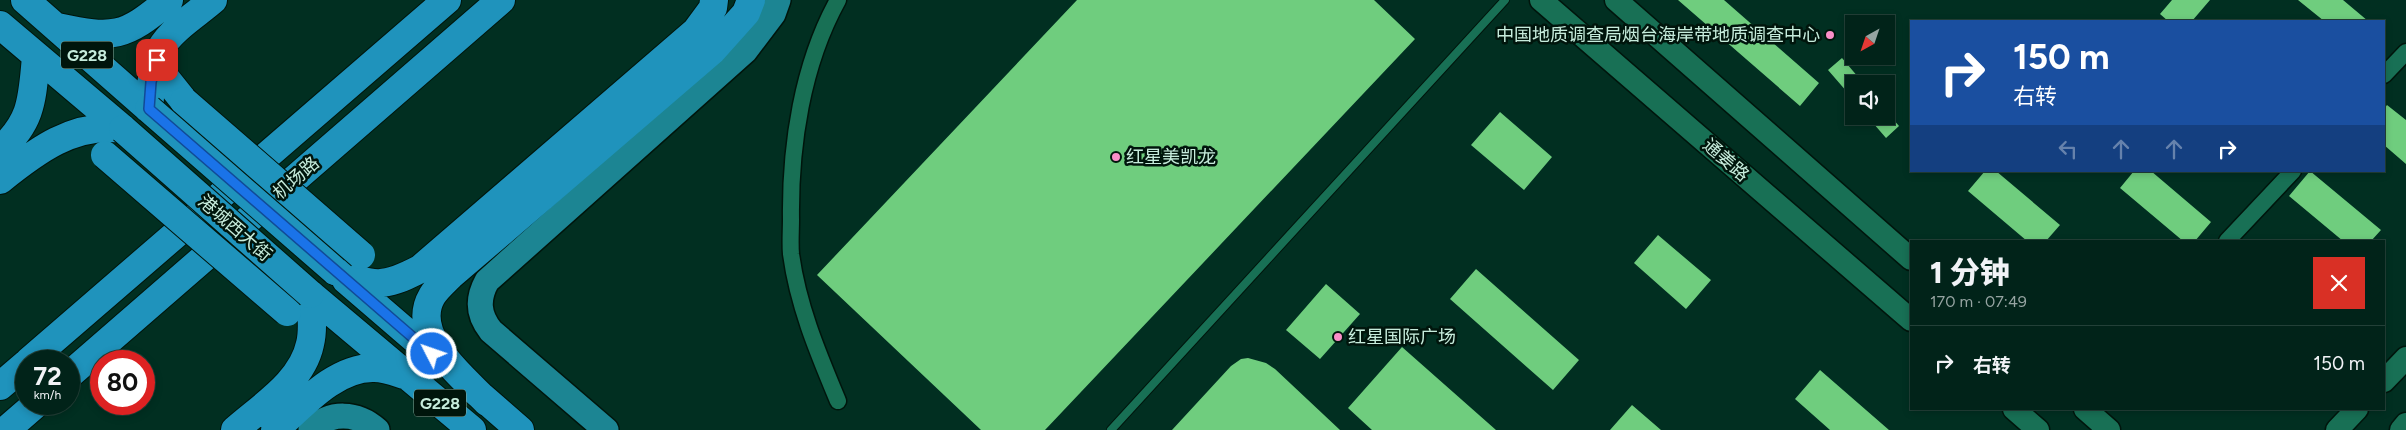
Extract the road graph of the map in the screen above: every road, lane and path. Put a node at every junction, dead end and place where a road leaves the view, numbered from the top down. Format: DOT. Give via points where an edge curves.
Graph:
graph roads {
  1 [pos="25,0"];
  2 [pos="169,0"];
  3 [pos="213,0"];
  4 [pos="447,0"];
  5 [pos="501,0"];
  6 [pos="714,0"];
  7 [pos="751,0"];
  8 [pos="778,0"];
  9 [pos="838,0"];
  10 [pos="1505,0"];
  11 [pos="1541,0"];
  12 [pos="1616,0"];
  13 [pos="0,24"];
  14 [pos="53,26"];
  15 [pos="2406,52"];
  16 [pos="36,57"];
  17 [pos="157,60"];
  18 [pos="2385,74"];
  19 [pos="149,109"];
  20 [pos="123,129"];
  21 [pos="58,140"];
  22 [pos="0,150"];
  23 [pos="2292,172"];
  24 [pos="0,180"];
  25 [pos="2228,240"];
  26 [pos="1910,258"];
  27 [pos="335,271"];
  28 [pos="406,276"];
  29 [pos="310,294"];
  30 [pos="1910,319"];
  31 [pos="311,343"];
  32 [pos="42,350"];
  33 [pos="2406,358"];
  34 [pos="80,365"];
  35 [pos="15,373"];
  36 [pos="408,376"];
  37 [pos="2385,380"];
  38 [pos="0,386"];
  39 [pos="838,401"];
  40 [pos="487,402"];
  41 [pos="2015,410"];
  42 [pos="2086,410"];
  43 [pos="2356,410"];
  44 [pos="23,415"];
  45 [pos="2406,424"];
  46 [pos="6,430"];
  47 [pos="235,430"];
  48 [pos="275,430"];
  49 [pos="311,430"];
  50 [pos="377,430"];
  51 [pos="472,430"];
  52 [pos="520,430"];
  53 [pos="606,430"];
  54 [pos="1111,430"];
  55 [pos="2038,430"];
  56 [pos="2109,430"];
  57 [pos="2337,430"];
  58 [pos="2401,430"];
  1 -- 14 [label="highway, 港城西大街 / G228"];
  2 -- 14 [label="highway" via="144,21 119,33 93,35"];
  3 -- 17 [label="highway" via="167,40"];
  4 -- 32 [label="highway, 机场路"];
  5 -- 34 [label="highway, 机场路"];
  6 -- 28 [label="highway" via="709,14 696,31 436,256"];
  7 -- 40 [label="highway" via="746,13 712,50 432,295 426,320 436,346"];
  8 -- 53 [label="main road" via="773,14 745,51 487,281 482,292 481,315 492,331"];
  9 -- 39 [label="street" via="826,22 808,77 797,123 790,193 791,253 808,330"];
  10 -- 54 [label="lane"];
  11 -- 30 [label="street, 通姜路"];
  12 -- 26 [label="street"];
  13 -- 16 [label="highway, 港城西大街 / G228"];
  14 -- 19 [label="highway, 港城西大街 / G228"];
  15 -- 18 [label="street"];
  16 -- 20 [label="highway, 港城西大街 / G228"];
  16 -- 22 [label="highway" via="30,107 24,125"];
  17 -- 19 [label="highway"];
  17 -- 28 [label="highway, bridge" via="164,76 184,101 361,255 384,270"];
  19 -- 27 [label="highway, 港城西大街 / G228, bridge"];
  20 -- 21 [label="highway" via="96,127"];
  20 -- 29 [label="highway, 港城西大街 / G228, bridge"];
  21 -- 24 [label="highway" via="36,151"];
  21 -- 31 [label="highway, bridge" via="78,142 105,155 297,320"];
  23 -- 25 [label="street"];
  27 -- 28 [label="highway" via="376,285"];
  27 -- 40 [label="highway, 港城西大街 / G228"];
  29 -- 31 [label="highway"];
  29 -- 36 [label="highway, 港城西大街 / G228"];
  31 -- 47 [label="highway" via="304,364 294,378"];
  33 -- 37 [label="street"];
  35 -- 38 [label="highway, 机场路"];
  36 -- 48 [label="highway" via="364,368 343,376"];
  36 -- 51 [label="highway, 港城西大街 / G228"];
  40 -- 52 [label="highway, 港城西大街 / G228"];
  41 -- 55 [label="street"];
  42 -- 56 [label="street"];
  43 -- 57 [label="street"];
  44 -- 46 [label="highway"];
  45 -- 58 [label="street"];
  49 -- 50 [label="main road" via="324,420 339,416 352,416"];
}
